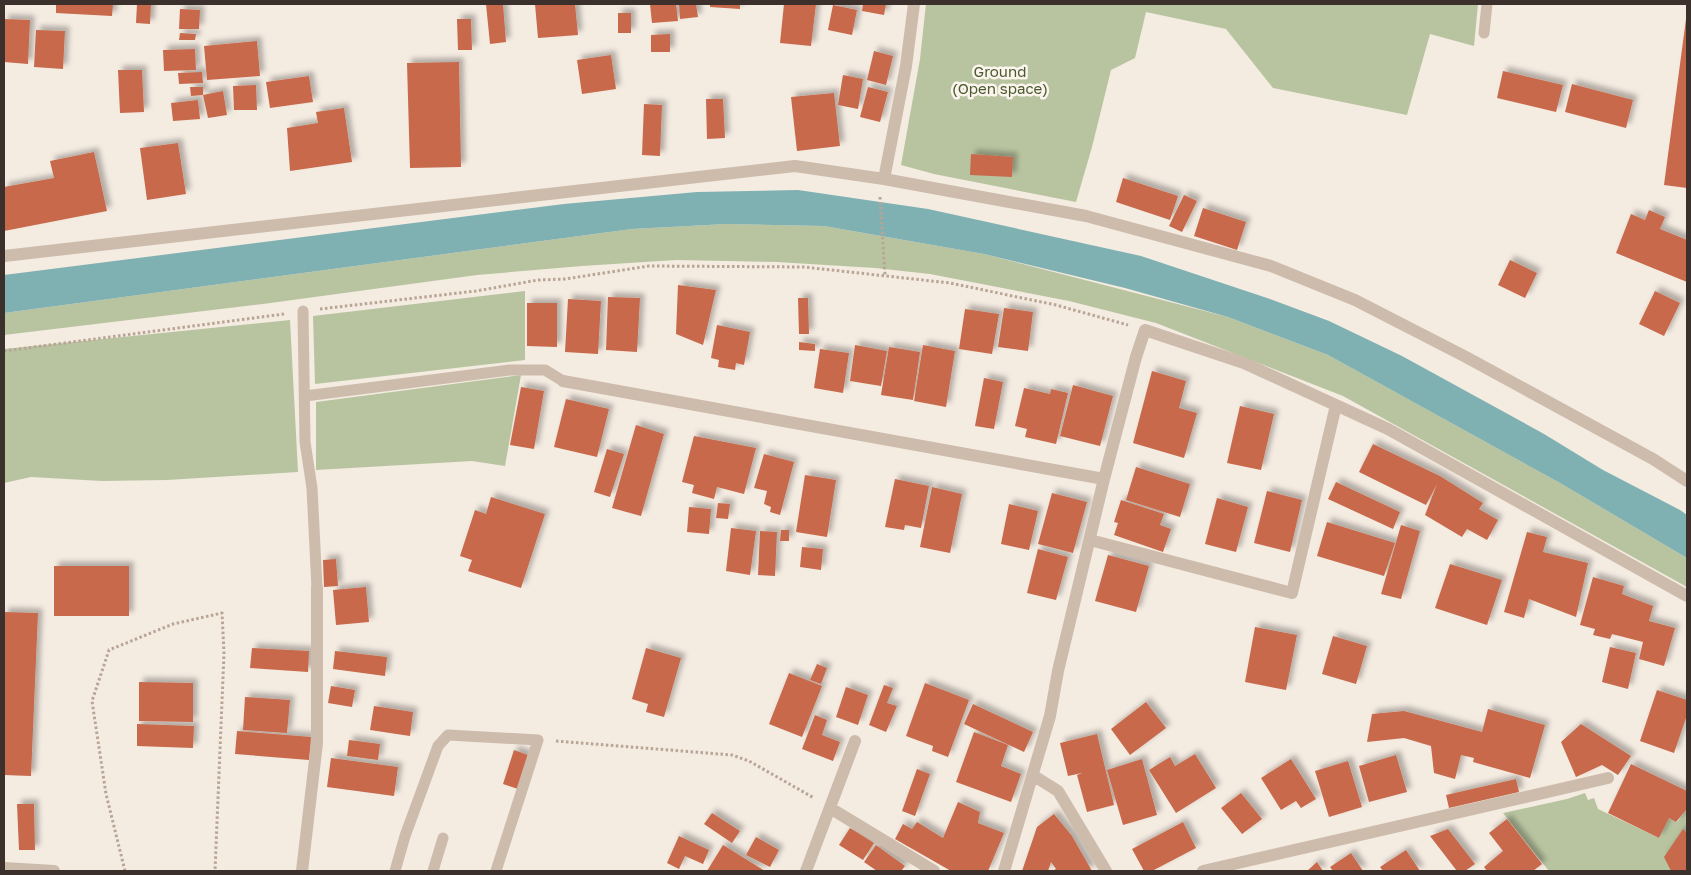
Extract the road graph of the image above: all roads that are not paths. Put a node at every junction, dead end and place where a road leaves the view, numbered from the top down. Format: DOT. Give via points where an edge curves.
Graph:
graph roads {
  1 [pos="914,4"];
  2 [pos="1487,4"];
  3 [pos="1484,34"];
  4 [pos="884,179"];
  5 [pos="4,256"];
  6 [pos="303,311"];
  7 [pos="563,381"];
  8 [pos="304,396"];
  9 [pos="1336,405"];
  10 [pos="1104,479"];
  11 [pos="1687,481"];
  12 [pos="1090,540"];
  13 [pos="317,588"];
  14 [pos="1687,596"];
  15 [pos="854,741"];
  16 [pos="1034,776"];
  17 [pos="1608,778"];
  18 [pos="830,808"];
  19 [pos="443,838"];
  20 [pos="4,868"];
  21 [pos="54,871"];
  22 [pos="302,871"];
  23 [pos="395,871"];
  24 [pos="433,871"];
  25 [pos="496,871"];
  26 [pos="806,871"];
  27 [pos="934,871"];
  28 [pos="1004,871"];
  29 [pos="1106,871"];
  30 [pos="1203,871"];
  1 -- 4 [label="street" via="906,66"];
  2 -- 3 [label="lane"];
  4 -- 5 [label="street" via="795,166"];
  4 -- 11 [label="street" via="1086,216 1270,266 1355,300 1466,357"];
  6 -- 8 [label="lane"];
  7 -- 8 [label="lane" via="545,370 510,370"];
  7 -- 10 [label="street"];
  8 -- 13 [label="lane"];
  9 -- 10 [label="street" via="1244,363 1145,330"];
  9 -- 12 [label="street" via="1292,593"];
  9 -- 14 [label="street" via="1388,429"];
  10 -- 12 [label="street"];
  12 -- 16 [label="street"];
  13 -- 22 [label="street" via="318,743"];
  15 -- 18 [label="street"];
  16 -- 28 [label="street"];
  16 -- 29 [label="street" via="1058,791"];
  17 -- 30 [label="street"];
  18 -- 26 [label="street"];
  18 -- 27 [label="street"];
  19 -- 24 [label="lane"];
  20 -- 21 [label="street"];
  23 -- 25 [label="lane" via="438,746 448,734 538,740"];
}
